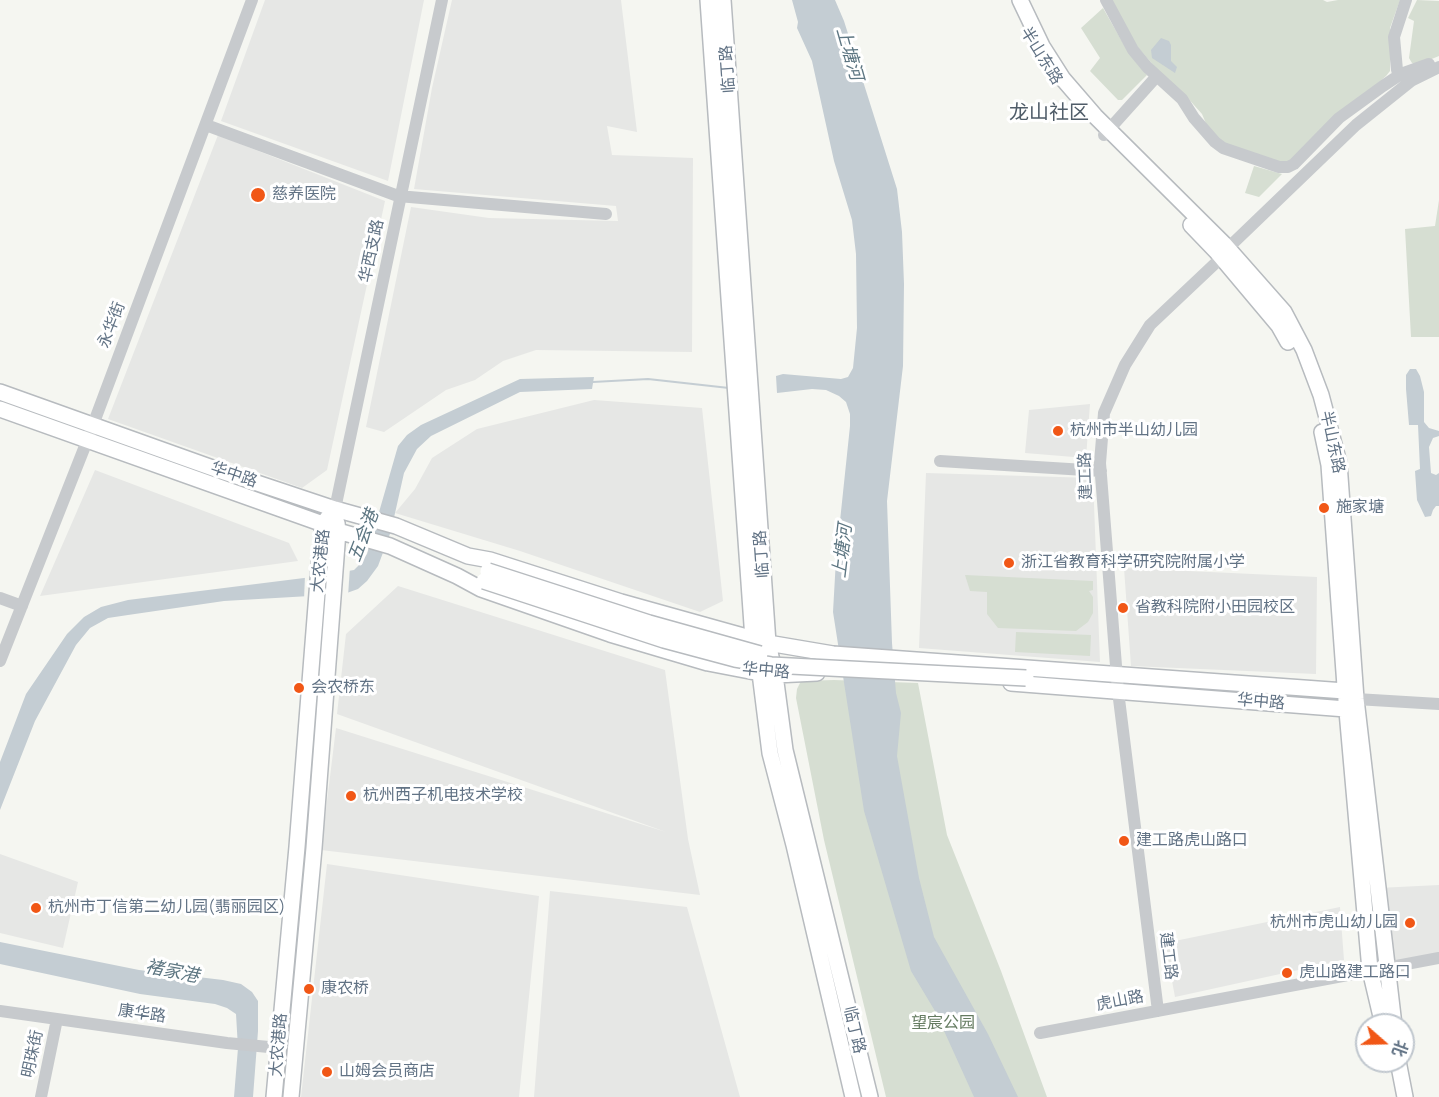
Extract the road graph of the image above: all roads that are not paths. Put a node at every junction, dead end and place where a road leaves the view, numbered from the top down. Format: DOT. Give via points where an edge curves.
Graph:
graph roads {
  1 [pos="252,0"];
  2 [pos="442,0"];
  3 [pos="708,0"];
  4 [pos="723,0"];
  5 [pos="1009,0"];
  6 [pos="1020,0"];
  7 [pos="1106,0"];
  8 [pos="1406,0"];
  9 [pos="1439,61"];
  10 [pos="1439,67"];
  11 [pos="1157,76"];
  12 [pos="1406,78"];
  13 [pos="206,125"];
  14 [pos="1107,132"];
  15 [pos="400,196"];
  16 [pos="606,214"];
  17 [pos="1225,253"];
  18 [pos="0,392"];
  19 [pos="0,409"];
  20 [pos="89,433"];
  21 [pos="940,461"];
  22 [pos="1101,471"];
  23 [pos="335,509"];
  24 [pos="323,524"];
  25 [pos="338,531"];
  26 [pos="468,556"];
  27 [pos="457,576"];
  28 [pos="486,576"];
  29 [pos="0,598"];
  30 [pos="22,606"];
  31 [pos="324,610"];
  32 [pos="753,639"];
  33 [pos="768,643"];
  34 [pos="0,661"];
  35 [pos="768,674"];
  36 [pos="1091,681"];
  37 [pos="1118,683"];
  38 [pos="1349,700"];
  39 [pos="1439,704"];
  40 [pos="1439,958"];
  41 [pos="1386,967"];
  42 [pos="1370,970"];
  43 [pos="0,1011"];
  44 [pos="1158,1011"];
  45 [pos="1380,1013"];
  46 [pos="1392,1013"];
  47 [pos="57,1019"];
  48 [pos="1040,1033"];
  49 [pos="279,1048"];
  50 [pos="1392,1073"];
  51 [pos="1400,1073"];
  52 [pos="40,1097"];
  53 [pos="274,1097"];
  54 [pos="291,1097"];
  55 [pos="853,1097"];
  56 [pos="870,1097"];
  57 [pos="1397,1097"];
  58 [pos="1405,1097"];
  1 -- 13 [label="street, 永华街"];
  2 -- 15 [label="street, 华西支路"];
  3 -- 32 [label="main road, 临丁路"];
  4 -- 33 [label="main road, 临丁路"];
  5 -- 14 [label="main road, 半山东路" via="1052,77"];
  6 -- 14 [label="main road, 半山东路" via="1063,79"];
  7 -- 11 [label="street" via="1133,50"];
  8 -- 12 [label="street" via="1394,37 1397,70"];
  9 -- 12 [label="street"];
  10 -- 12 [label="street"];
  11 -- 12 [label="street" via="1223,148 1279,167 1294,164 1339,118"];
  11 -- 14 [label="street"];
  12 -- 17 [label="street, 建工路"];
  13 -- 15 [label="street"];
  13 -- 20 [label="street, 永华街"];
  14 -- 17 [label="main road, 半山东路"];
  15 -- 16 [label="street"];
  15 -- 23 [label="street, 华西支路"];
  17 -- 22 [label="street, 建工路" via="1150,325 1125,365 1104,413"];
  17 -- 38 [label="main road, 半山东路" via="1284,312 1304,350 1330,422 1339,463"];
  18 -- 20 [label="main road, 华中路"];
  19 -- 20 [label="main road, 华中路"];
  20 -- 23 [label="main road, 华中路"];
  20 -- 24 [label="main road, 华中路"];
  20 -- 30 [label="street, 永华街"];
  21 -- 22 [label="street"];
  22 -- 37 [label="street, 建工路"];
  23 -- 24 [label="main road, 大农港路"];
  23 -- 25 [label="main road, 大农港路"];
  23 -- 26 [label="main road, 华中路" via="396,526"];
  24 -- 25 [label="main road, 华中路"];
  24 -- 31 [label="main road, 大农港路" via="320,555"];
  25 -- 27 [label="main road, 华中路" via="390,546"];
  25 -- 31 [label="main road, 大农港路"];
  26 -- 28 [label="main road, 华中路"];
  26 -- 32 [label="main road, 华中路"];
  27 -- 28 [label="main road, 华中路"];
  27 -- 35 [label="main road, 华中路" via="481,589 610,634 708,663"];
  28 -- 36 [label="main road, 华中路, bridge" via="771,657"];
  29 -- 30 [label="street"];
  30 -- 34 [label="street, 永华街"];
  31 -- 49 [label="main road, 大农港路"];
  31 -- 54 [label="main road, 大农港路" via="313,857"];
  32 -- 33 [label="main road, 华中路"];
  32 -- 35 [label="main road, 临丁路"];
  33 -- 35 [label="main road, 临丁路"];
  33 -- 36 [label="main road, 华中路" via="833,654"];
  35 -- 36 [label="main road, 华中路, bridge" via="835,672"];
  35 -- 55 [label="main road, 临丁路" via="770,753"];
  35 -- 56 [label="main road, 临丁路"];
  36 -- 37 [label="main road, 华中路"];
  37 -- 38 [label="main road, 华中路"];
  37 -- 44 [label="street, 建工路"];
  38 -- 39 [label="street, 华中路"];
  38 -- 41 [label="main road, 半山东路"];
  38 -- 42 [label="main road, 半山东路"];
  40 -- 41 [label="street"];
  41 -- 42 [label="street"];
  41 -- 46 [label="main road, 半山东路"];
  42 -- 44 [label="street, 虎山路"];
  42 -- 45 [label="main road, 半山东路"];
  43 -- 47 [label="street, 康华路"];
  44 -- 48 [label="street, 虎山路"];
  47 -- 49 [label="street, 康华路"];
  47 -- 52 [label="street, 明珠街"];
  49 -- 53 [label="main road, 大农港路"];
  50 -- 57 [label="main road"];
  51 -- 58 [label="main road"];
}
